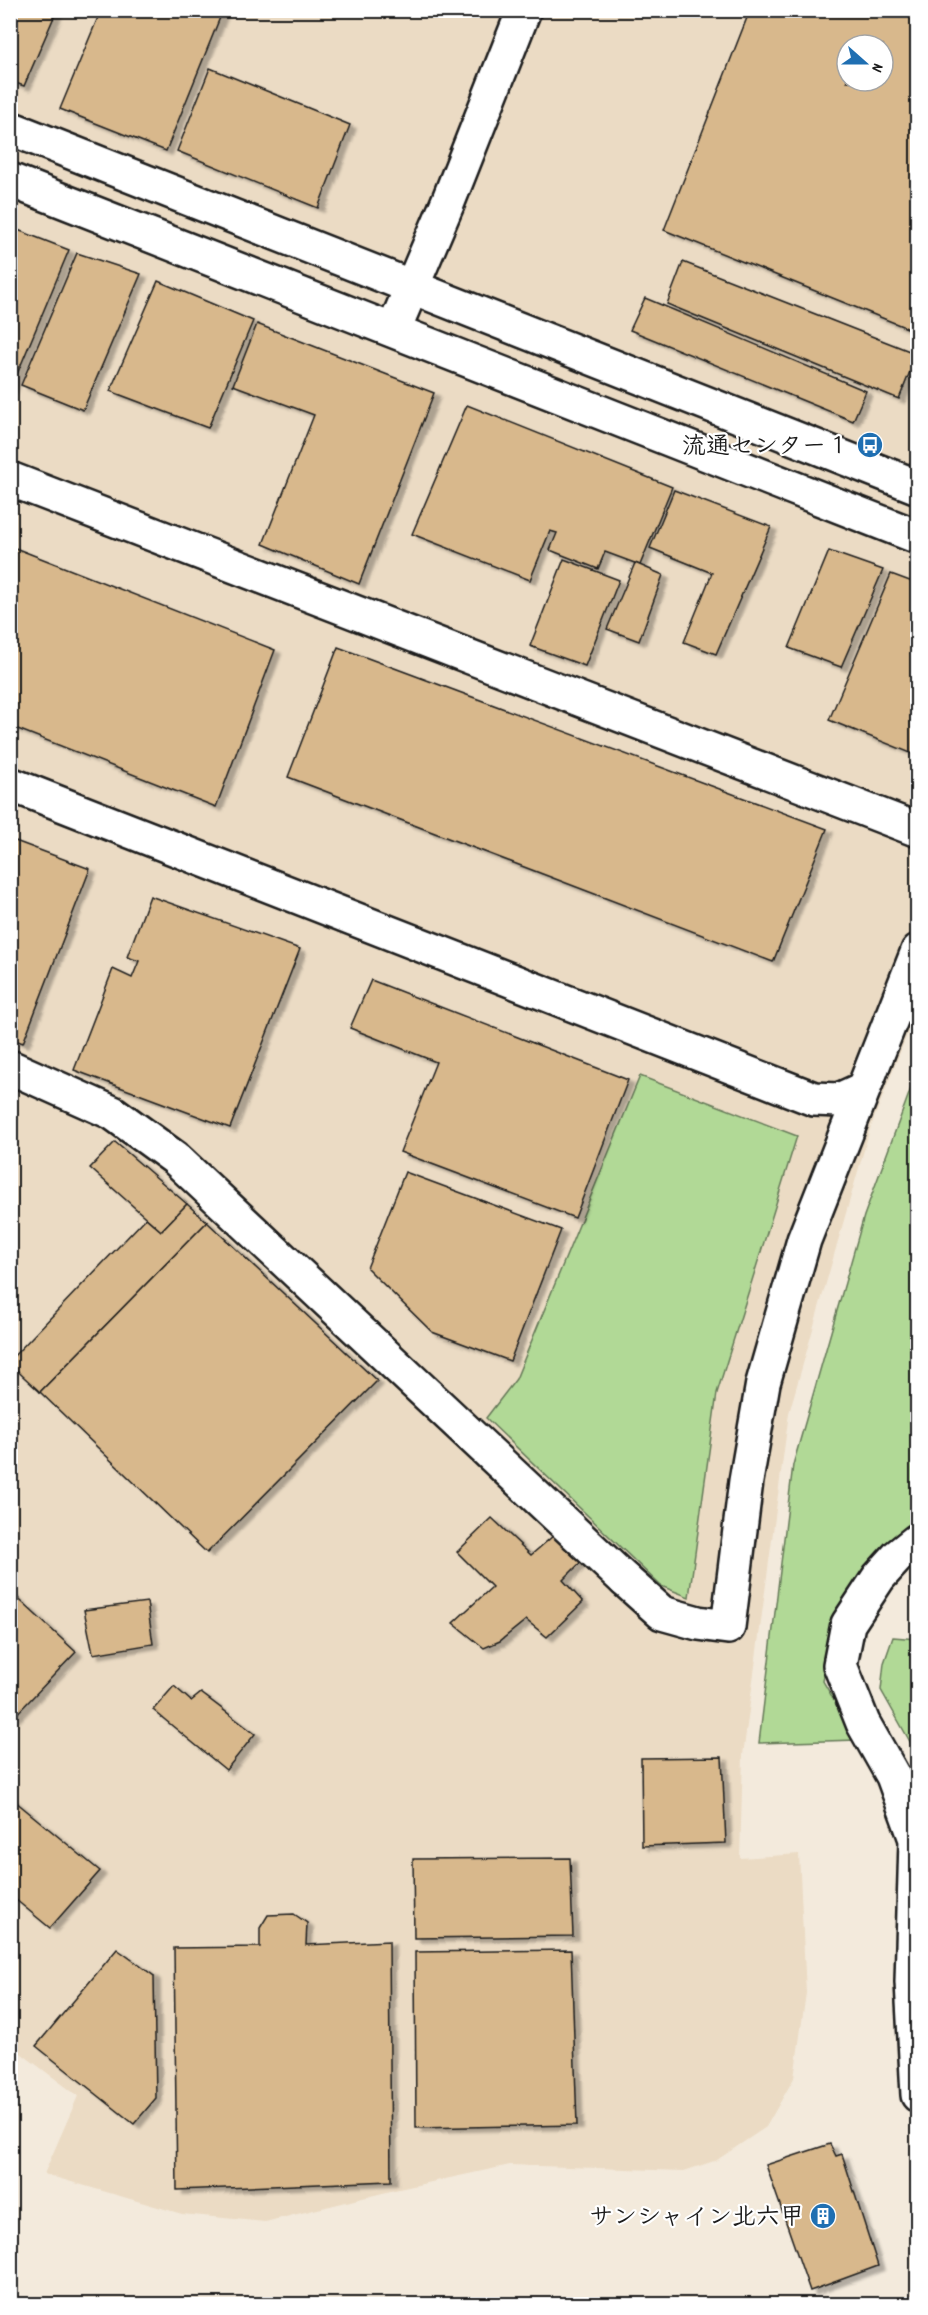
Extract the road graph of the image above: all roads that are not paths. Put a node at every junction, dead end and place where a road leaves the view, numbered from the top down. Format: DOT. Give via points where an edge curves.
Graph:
graph roads {
  1 [pos="524,10"];
  2 [pos="10,128"];
  3 [pos="10,180"];
  4 [pos="412,287"];
  5 [pos="394,329"];
  6 [pos="10,479"];
  7 [pos="918,487"];
  8 [pos="918,537"];
  9 [pos="10,784"];
  10 [pos="918,830"];
  11 [pos="918,951"];
  12 [pos="10,1067"];
  13 [pos="863,1089"];
  14 [pos="918,1540"];
  15 [pos="918,2095"];
  1 -- 4 [label="street"];
  2 -- 4 [label="street"];
  3 -- 5 [label="street"];
  4 -- 5 [label="street"];
  4 -- 7 [label="street"];
  5 -- 8 [label="street"];
  6 -- 10 [label="street"];
  9 -- 13 [label="street" via="814,1099 839,1100"];
  11 -- 13 [label="street"];
  12 -- 13 [label="street" via="113,1113 175,1158 662,1613 728,1627 763,1383 804,1240"];
  14 -- 15 [label="street" via="879,1576 848,1624 840,1665 863,1723 893,1776 916,1839 912,1982"];
}
